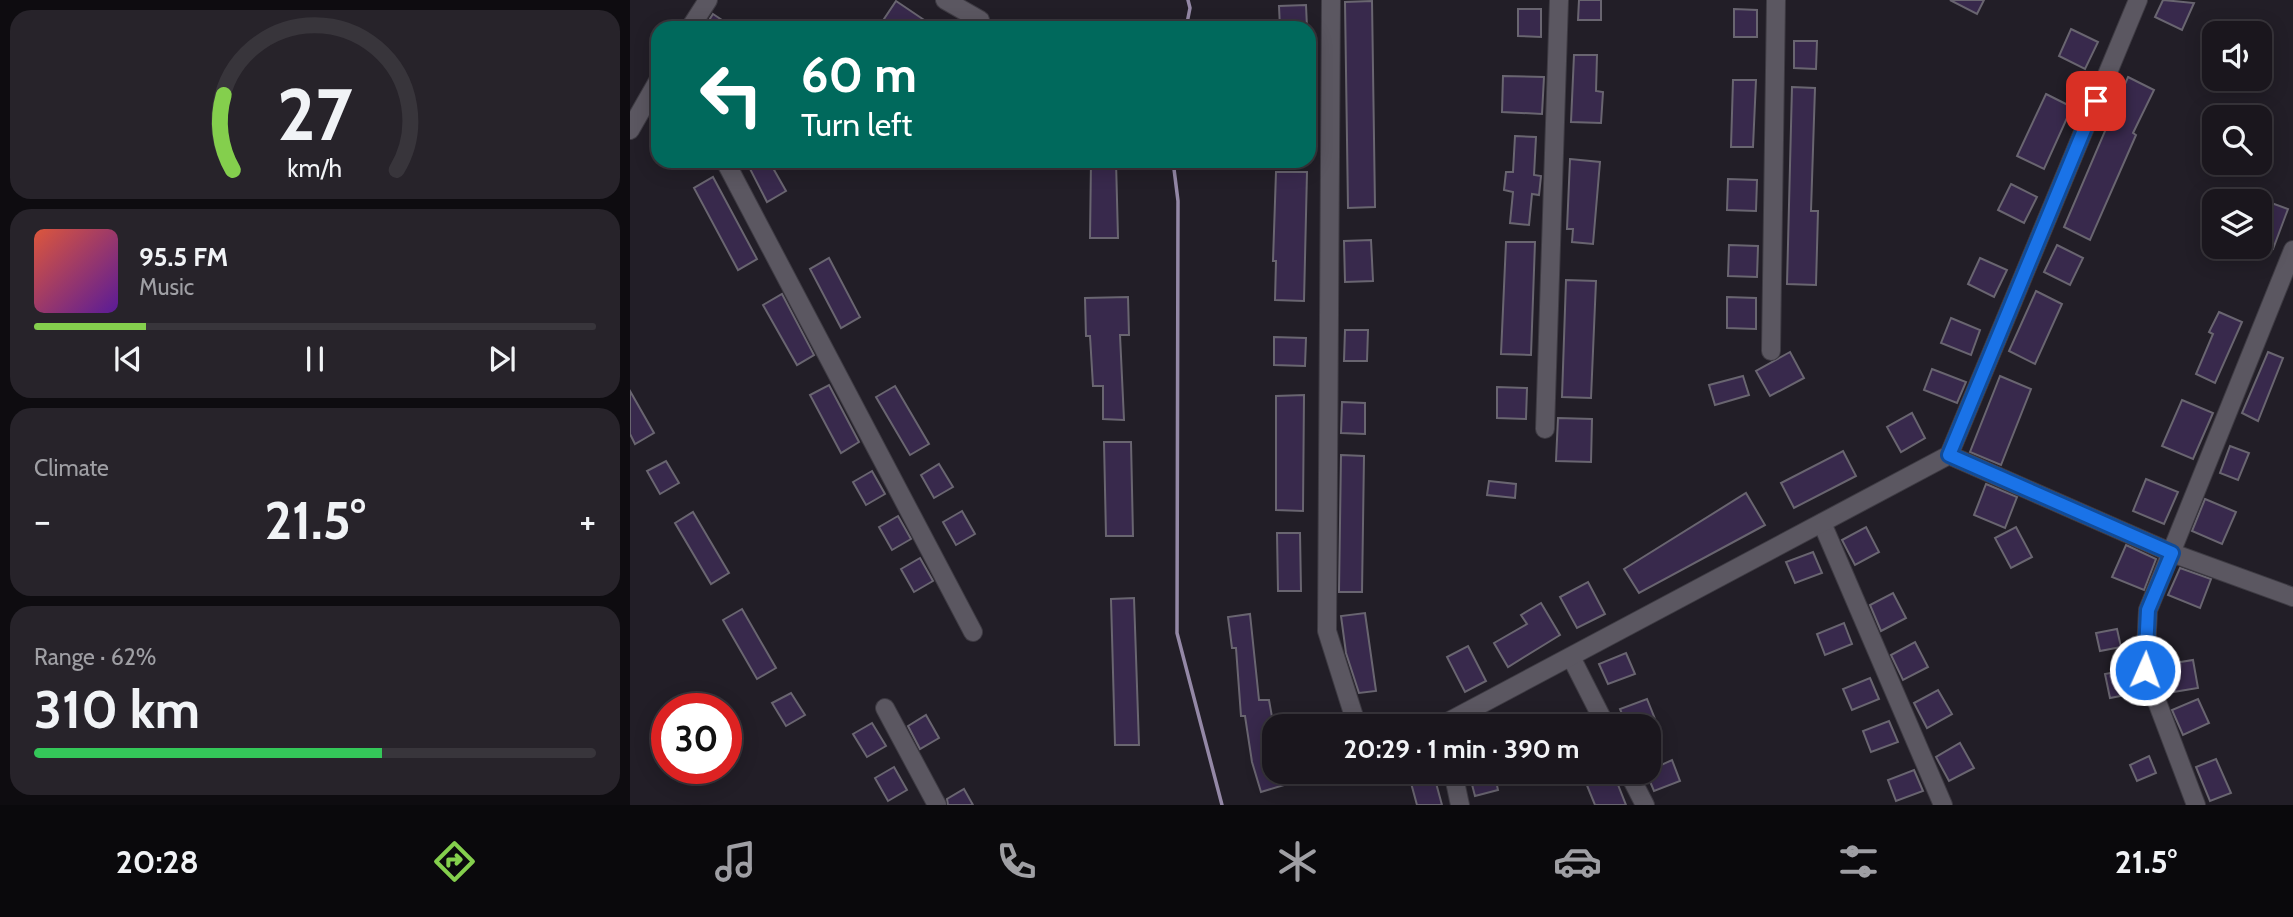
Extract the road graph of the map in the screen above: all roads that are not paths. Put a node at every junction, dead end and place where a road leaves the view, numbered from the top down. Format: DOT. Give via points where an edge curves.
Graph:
graph roads {
  1 [pos="708,0"];
  2 [pos="945,0"];
  3 [pos="1331,0"];
  4 [pos="1559,0"];
  5 [pos="1776,0"];
  6 [pos="2137,0"];
  7 [pos="980,20"];
  8 [pos="694,21"];
  9 [pos="651,93"];
  10 [pos="630,130"];
  11 [pos="729,168"];
  12 [pos="2293,250"];
  13 [pos="1771,351"];
  14 [pos="1545,429"];
  15 [pos="1949,455"];
  16 [pos="1822,523"];
  17 [pos="2172,553"];
  18 [pos="2293,597"];
  19 [pos="973,632"];
  20 [pos="1571,657"];
  21 [pos="884,708"];
  22 [pos="1353,714"];
  23 [pos="1464,714"];
  24 [pos="1600,714"];
  25 [pos="1456,784"];
  26 [pos="1634,784"];
  27 [pos="937,805"];
  28 [pos="1460,805"];
  29 [pos="1644,805"];
  30 [pos="1943,805"];
  31 [pos="2196,805"];
  1 -- 8 [label="street"];
  2 -- 7 [label="street"];
  3 -- 22 [label="street" via="1327,631"];
  4 -- 14 [label="street"];
  5 -- 13 [label="street"];
  6 -- 15 [label="street"];
  9 -- 10 [label="street"];
  11 -- 19 [label="street"];
  12 -- 17 [label="street"];
  15 -- 16 [label="street"];
  15 -- 17 [label="street"];
  16 -- 20 [label="street"];
  16 -- 30 [label="street"];
  17 -- 18 [label="street"];
  17 -- 31 [label="street" via="2148,610 2145,670"];
  20 -- 23 [label="street"];
  20 -- 24 [label="street"];
  21 -- 27 [label="street"];
  25 -- 28 [label="street"];
  26 -- 29 [label="street"];
}
